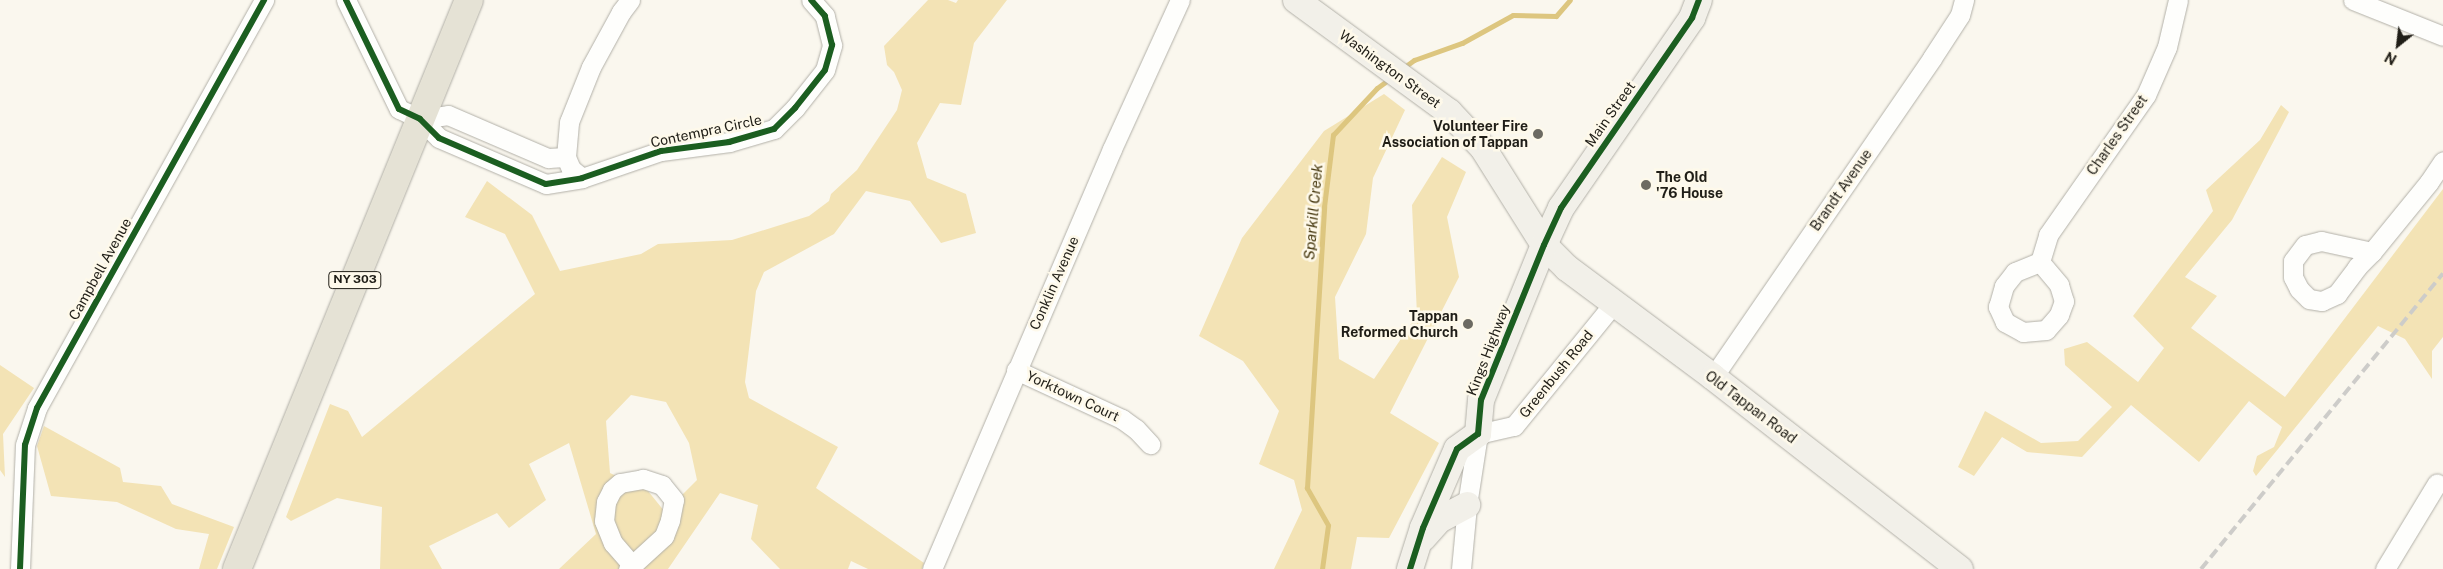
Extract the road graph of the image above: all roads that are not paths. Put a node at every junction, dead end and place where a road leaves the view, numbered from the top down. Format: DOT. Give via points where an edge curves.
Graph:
graph roads {
  1 [pos="264,0"];
  2 [pos="346,0"];
  3 [pos="469,0"];
  4 [pos="630,0"];
  5 [pos="811,0"];
  6 [pos="1180,0"];
  7 [pos="1296,0"];
  8 [pos="1698,0"];
  9 [pos="1964,0"];
  10 [pos="2178,0"];
  11 [pos="2353,0"];
  12 [pos="2443,36"];
  13 [pos="420,119"];
  14 [pos="566,157"];
  15 [pos="2443,161"];
  16 [pos="582,178"];
  17 [pos="1544,245"];
  18 [pos="2372,252"];
  19 [pos="2040,262"];
  20 [pos="1613,304"];
  21 [pos="1016,370"];
  22 [pos="1713,378"];
  23 [pos="1478,434"];
  24 [pos="1150,444"];
  25 [pos="2437,483"];
  26 [pos="1467,505"];
  27 [pos="1417,544"];
  28 [pos="630,567"];
  29 [pos="20,569"];
  30 [pos="237,569"];
  31 [pos="932,569"];
  32 [pos="1410,569"];
  33 [pos="1461,569"];
  34 [pos="1960,569"];
  35 [pos="2385,569"];
  1 -- 29 [label="street, Campbell Avenue" via="37,408 25,445"];
  2 -- 13 [label="street" via="399,109"];
  3 -- 13 [label="main road, NY 303"];
  4 -- 14 [label="street" via="591,67 569,122"];
  5 -- 16 [label="street, Contempra Circle" via="825,16 832,45 825,70 774,129 729,142 660,151"];
  6 -- 21 [label="street, Conklin Avenue"];
  7 -- 17 [label="main road, Washington Street" via="1449,112 1483,148"];
  8 -- 17 [label="main road, Main Street" via="1692,18 1561,208"];
  9 -- 22 [label="street, Brandt Avenue" via="1960,14 1932,58"];
  10 -- 19 [label="street, Charles Street" via="2167,47 2146,95 2048,235"];
  11 -- 12 [label="street"];
  13 -- 14 [label="street" via="448,115 548,158"];
  13 -- 16 [label="street, Contempra Circle" via="438,138 546,184"];
  13 -- 30 [label="main road, NY 303"];
  14 -- 16 [label="street" via="571,169"];
  15 -- 18 [label="street"];
  17 -- 20 [label="main road, Old Tappan Road" via="1566,268"];
  17 -- 23 [label="main road, Kings Highway" via="1481,400"];
  20 -- 22 [label="main road, Old Tappan Road"];
  20 -- 23 [label="street, Greenbush Road" via="1514,426"];
  21 -- 24 [label="street, Yorktown Court" via="1122,419 1136,428"];
  21 -- 31 [label="street, Conklin Avenue"];
  22 -- 34 [label="main road, Old Tappan Road"];
  23 -- 26 [label="street"];
  23 -- 27 [label="main road" via="1458,449"];
  25 -- 35 [label="street"];
  26 -- 27 [label="main road" via="1439,520"];
  26 -- 33 [label="street"];
  27 -- 32 [label="main road"];
  28 -- 28 [label="street" via="664,536 674,500 662,485 643,479 620,483 606,502 604,521 613,543"];
}
